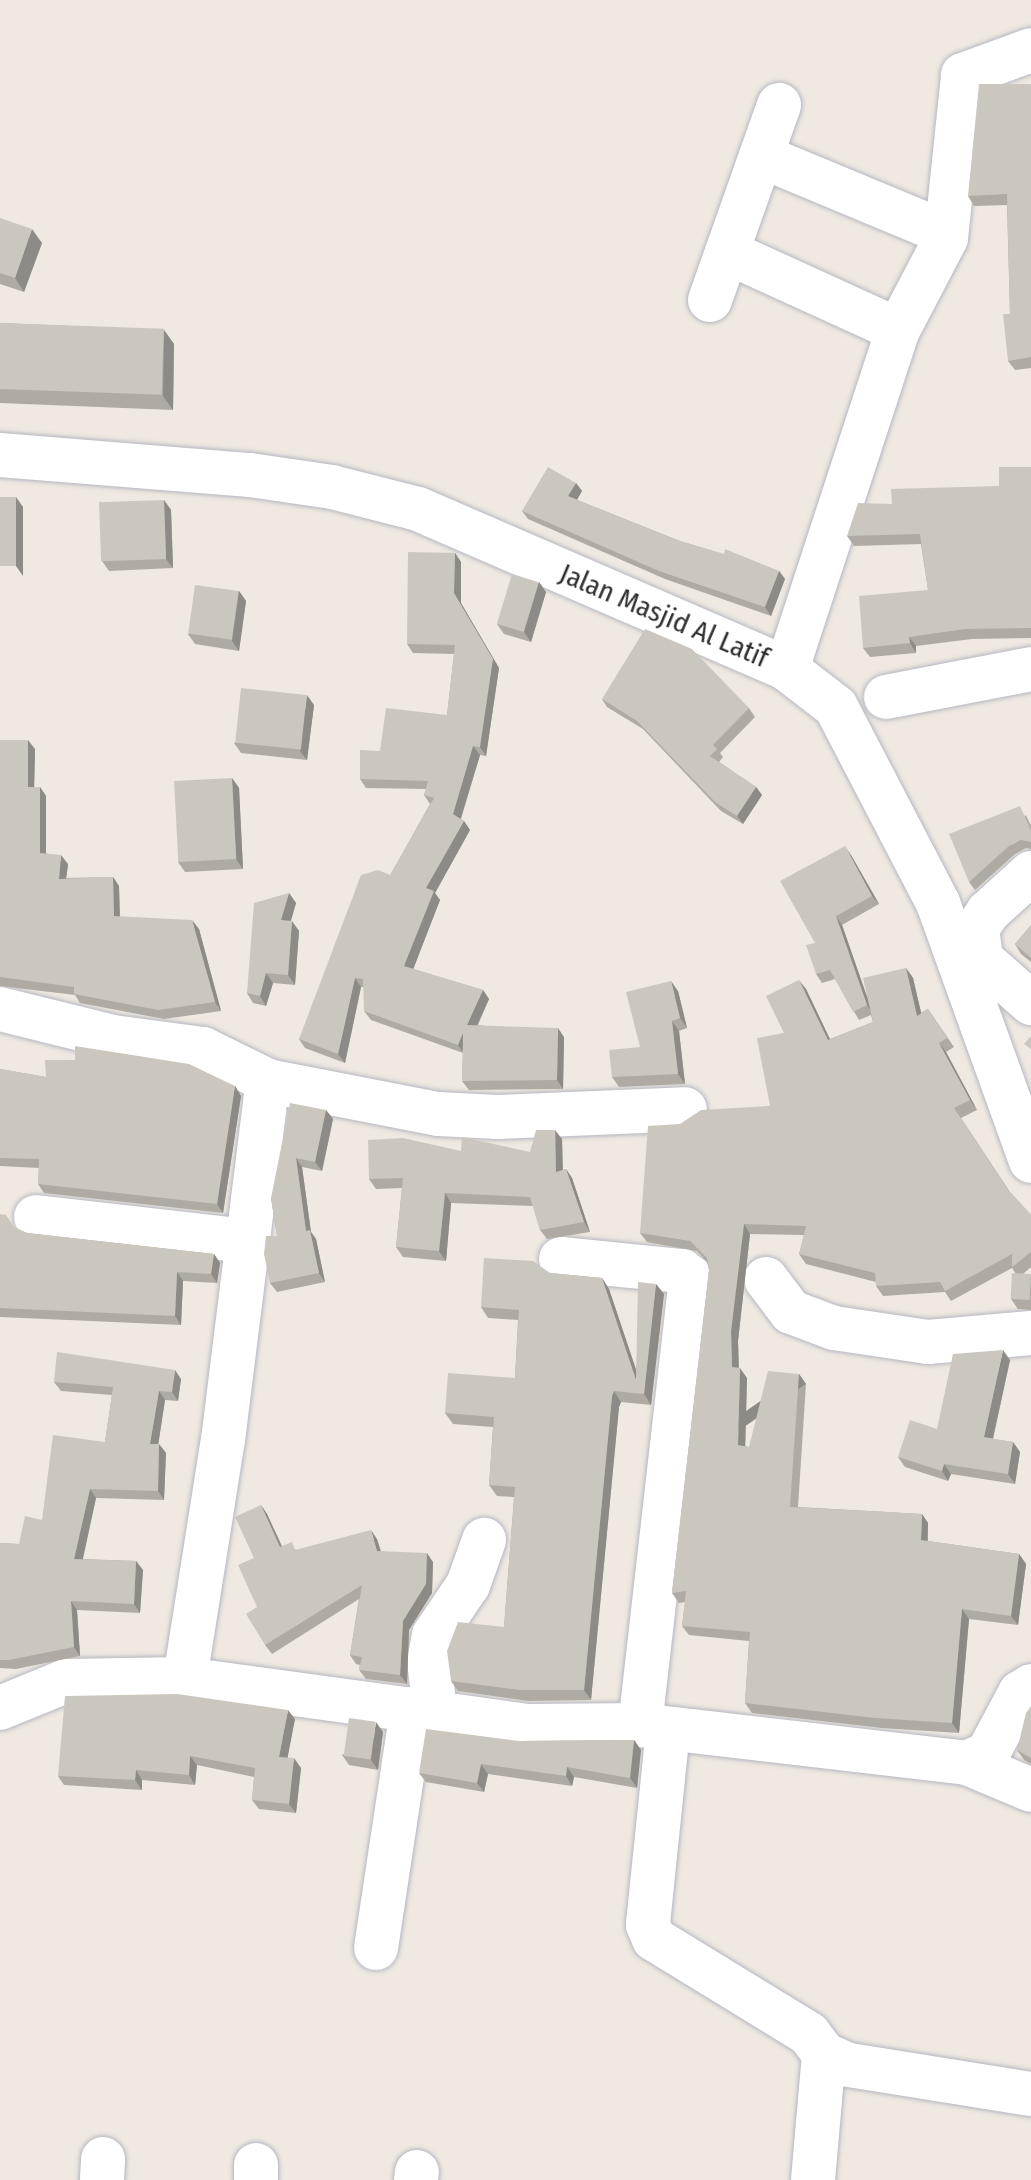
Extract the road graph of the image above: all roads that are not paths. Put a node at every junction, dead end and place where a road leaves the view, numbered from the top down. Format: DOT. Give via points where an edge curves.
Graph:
graph roads {
  1 [pos="1031,50"];
  2 [pos="779,105"];
  3 [pos="761,156"];
  4 [pos="927,225"];
  5 [pos="727,252"];
  6 [pos="710,300"];
  7 [pos="898,330"];
  8 [pos="0,455"];
  9 [pos="787,669"];
  10 [pos="1031,669"];
  11 [pos="886,697"];
  12 [pos="1031,873"];
  13 [pos="1031,1003"];
  14 [pos="0,1009"];
  15 [pos="268,1081"];
  16 [pos="685,1109"];
  17 [pos="1031,1161"];
  18 [pos="36,1217"];
  19 [pos="246,1241"];
  20 [pos="561,1259"];
  21 [pos="766,1279"];
  22 [pos="1031,1333"];
  23 [pos="484,1540"];
  24 [pos="185,1679"];
  25 [pos="1031,1686"];
  26 [pos="0,1708"];
  27 [pos="423,1710"];
  28 [pos="654,1728"];
  29 [pos="967,1763"];
  30 [pos="1031,1790"];
  31 [pos="376,1948"];
  32 [pos="824,2054"];
  33 [pos="1031,2094"];
  34 [pos="813,2180"];
  1 -- 7 [label="street" via="963,75 946,238"];
  2 -- 3 [label="street"];
  3 -- 4 [label="street"];
  3 -- 5 [label="street"];
  5 -- 6 [label="street"];
  5 -- 7 [label="street"];
  7 -- 9 [label="street"];
  8 -- 9 [label="street, Jalan Masjid Al Latif" via="250,475 332,487 418,509"];
  9 -- 17 [label="street, Jalan Masjid Al Latif" via="836,707 938,903"];
  10 -- 11 [label="street"];
  12 -- 13 [label="street" via="988,912 977,929 977,944 981,959"];
  14 -- 15 [label="street" via="113,1037 203,1049"];
  15 -- 16 [label="street" via="469,1117"];
  15 -- 19 [label="street"];
  18 -- 19 [label="street"];
  19 -- 24 [label="street" via="223,1440"];
  20 -- 28 [label="street" via="682,1271 691,1278"];
  21 -- 22 [label="street" via="791,1312 834,1328 928,1342"];
  23 -- 27 [label="street" via="468,1585 434,1635"];
  24 -- 26 [label="street" via="66,1681"];
  24 -- 27 [label="street"];
  25 -- 29 [label="street" via="1020,1693 988,1753"];
  27 -- 28 [label="street" via="526,1726"];
  27 -- 31 [label="street"];
  28 -- 29 [label="street"];
  28 -- 32 [label="street" via="650,1932 809,2034"];
  29 -- 30 [label="street"];
  32 -- 33 [label="street" via="849,2065"];
  32 -- 34 [label="street"];
}
